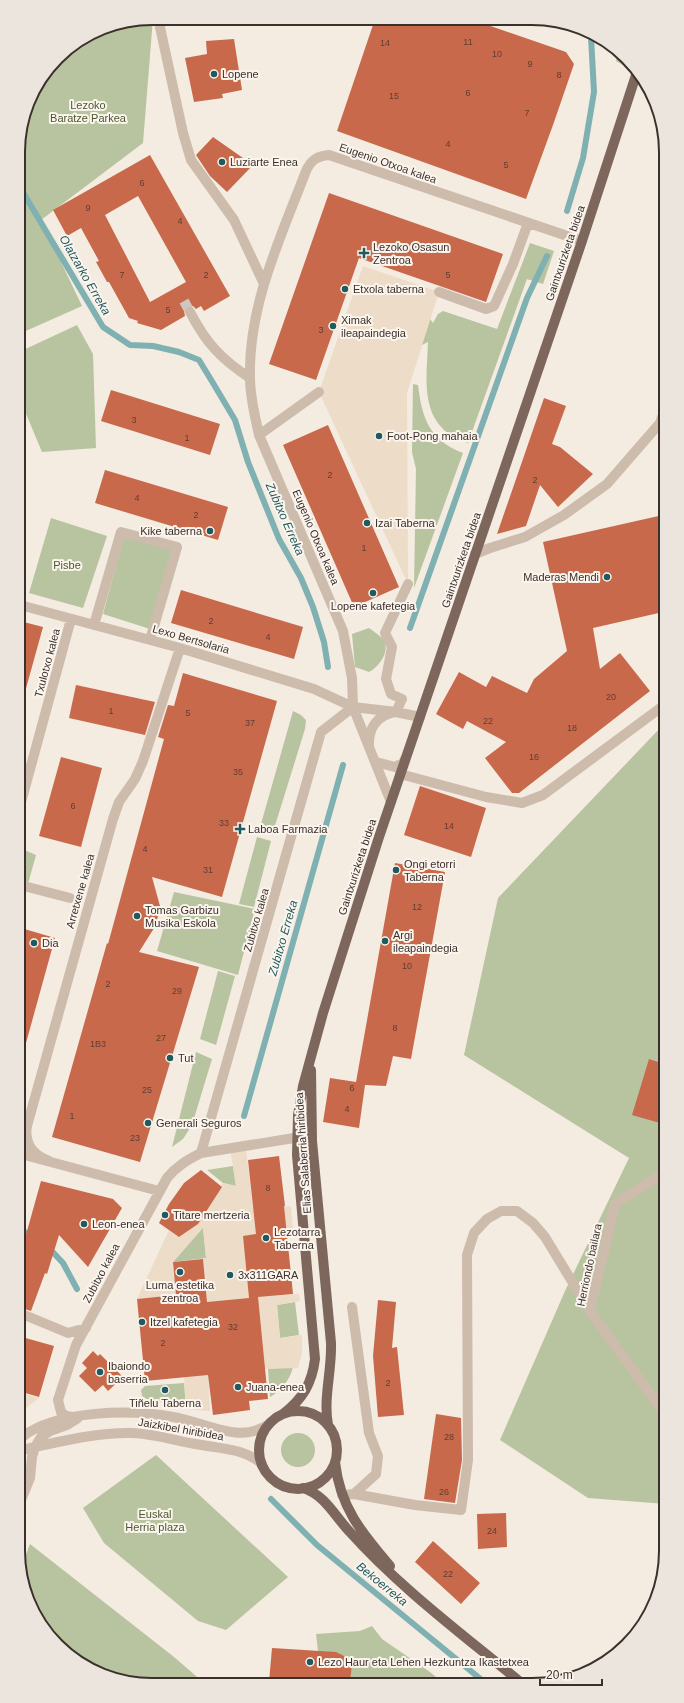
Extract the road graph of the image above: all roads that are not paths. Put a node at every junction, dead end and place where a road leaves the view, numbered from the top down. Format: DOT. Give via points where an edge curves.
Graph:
graph roads {
  1 [pos="160,25"];
  2 [pos="635,77"];
  3 [pos="528,222"];
  4 [pos="582,241"];
  5 [pos="264,284"];
  6 [pos="439,292"];
  7 [pos="190,312"];
  8 [pos="250,378"];
  9 [pos="319,392"];
  10 [pos="659,424"];
  11 [pos="259,435"];
  12 [pos="475,554"];
  13 [pos="408,584"];
  14 [pos="25,606"];
  15 [pos="71,619"];
  16 [pos="94,625"];
  17 [pos="150,640"];
  18 [pos="180,648"];
  19 [pos="353,706"];
  20 [pos="659,709"];
  21 [pos="396,712"];
  22 [pos="420,717"];
  23 [pos="369,747"];
  24 [pos="405,760"];
  25 [pos="376,762"];
  26 [pos="400,774"];
  27 [pos="25,788"];
  28 [pos="391,802"];
  29 [pos="25,886"];
  30 [pos="70,898"];
  31 [pos="311,1057"];
  32 [pos="311,1114"];
  33 [pos="297,1137"];
  34 [pos="201,1153"];
  35 [pos="25,1155"];
  36 [pos="48,1161"];
  37 [pos="659,1176"];
  38 [pos="159,1191"];
  39 [pos="352,1306"];
  40 [pos="590,1311"];
  41 [pos="25,1315"];
  42 [pos="86,1328"];
  43 [pos="659,1406"];
  44 [pos="283,1414"];
  45 [pos="77,1416"];
  46 [pos="269,1424"];
  47 [pos="328,1425"];
  48 [pos="25,1436"];
  49 [pos="35,1447"];
  50 [pos="25,1449"];
  51 [pos="335,1461"];
  52 [pos="262,1464"];
  53 [pos="303,1488"];
  54 [pos="25,1490"];
  55 [pos="354,1494"];
  56 [pos="342,1495"];
  57 [pos="413,1593"];
  58 [pos="515,1678"];
  1 -- 5 [label="street" via="191,160 234,220"];
  2 -- 4 [label="main road, Gaintxurizketa bidea"];
  3 -- 4 [label="street, Eugenio Otxoa kalea"];
  3 -- 5 [label="street, Eugenio Otxoa kalea" via="328,155 322,156 315,158 310,164"];
  3 -- 6 [label="street" via="494,306 486,309"];
  4 -- 12 [label="main road, Gaintxurizketa bidea"];
  5 -- 8 [label="street, Eugenio Otxoa kalea" via="252,337"];
  7 -- 8 [label="street" via="202,334 219,355"];
  8 -- 11 [label="street, Eugenio Otxoa kalea"];
  9 -- 11 [label="street"];
  10 -- 12 [label="street" via="607,484 564,515 525,537"];
  11 -- 19 [label="street, Eugenio Otxoa kalea" via="343,631 352,678"];
  12 -- 22 [label="main road, Gaintxurizketa bidea"];
  13 -- 21 [label="street" via="385,633 392,646 386,679 391,694 402,699"];
  14 -- 15 [label="street, Lexo Bertsolaria"];
  15 -- 16 [label="street, Lexo Bertsolaria"];
  15 -- 27 [label="street, Txulotxo kalea"];
  16 -- 17 [label="street, Lexo Bertsolaria"];
  16 -- 17 [label="street" via="121,532 176,547"];
  17 -- 18 [label="street, Lexo Bertsolaria"];
  18 -- 19 [label="street, Lexo Bertsolaria" via="314,689"];
  18 -- 36 [label="street, Arretxene kalea" via="143,761 117,808 27,1126 29,1146 37,1156"];
  19 -- 21 [label="street, Lexo Bertsolaria"];
  19 -- 23 [label="street, Eugenio Otxoa kalea"];
  19 -- 34 [label="street, Zubitxo kalea" via="321,732"];
  20 -- 26 [label="street" via="543,795 522,802 486,797"];
  21 -- 22 [label="street"];
  21 -- 23 [label="street" via="374,723 370,730"];
  22 -- 24 [label="main road, Gaintxurizketa bidea"];
  23 -- 25 [label="street"];
  24 -- 25 [label="street" via="395,767"];
  24 -- 26 [label="main road, Gaintxurizketa bidea"];
  25 -- 28 [label="street"];
  26 -- 28 [label="main road, Gaintxurizketa bidea"];
  28 -- 31 [label="main road, Gaintxurizketa bidea"];
  29 -- 30 [label="street"];
  31 -- 32 [label="main road, Elias Salaberria hiribidea"];
  31 -- 33 [label="main road, Elias Salaberria hiribidea" via="303,1086"];
  32 -- 33 [label="street"];
  32 -- 47 [label="main road, Elias Salaberria hiribidea" via="331,1343 331,1367 326,1402"];
  33 -- 34 [label="street, Zubitxo kalea"];
  33 -- 44 [label="main road, Elias Salaberria hiribidea" via="315,1359 310,1384 294,1406"];
  34 -- 38 [label="street, Zubitxo kalea" via="176,1167"];
  35 -- 36 [label="street, Arretxene kalea"];
  36 -- 38 [label="street, Arretxene kalea"];
  37 -- 40 [label="street, Herriondo bailara" via="615,1204"];
  38 -- 42 [label="street, Zubitxo kalea"];
  39 -- 55 [label="street" via="369,1433 378,1456 376,1474"];
  40 -- 43 [label="street, Herriondo bailara"];
  40 -- 55 [label="street" via="545,1237 533,1223 517,1211 501,1211 486,1219 474,1233 467,1255 468,1460 461,1510"];
  41 -- 42 [label="street" via="68,1333"];
  42 -- 45 [label="street, Zubitxo kalea" via="76,1345 58,1400 61,1412 66,1416"];
  44 -- 46 [label="main road"];
  44 -- 47 [label="main road" via="293,1411 312,1413"];
  45 -- 46 [label="street, Jaizkibel hiribidea" via="156,1414 244,1434 262,1429"];
  45 -- 48 [label="street, Jaizkibel hiribidea" via="42,1426"];
  45 -- 49 [label="street" via="67,1425 41,1437"];
  46 -- 52 [label="main road" via="264,1430 260,1444"];
  47 -- 51 [label="main road" via="334,1433 336,1442"];
  49 -- 50 [label="street, Jaizkibel hiribidea"];
  49 -- 52 [label="street, Jaizkibel hiribidea" via="92,1436 145,1434 238,1451"];
  49 -- 54 [label="street" via="30,1478"];
  51 -- 53 [label="main road" via="331,1472 323,1480"];
  51 -- 56 [label="main road"];
  52 -- 53 [label="main road" via="270,1477 283,1486"];
  53 -- 57 [label="main road" via="321,1498 366,1550"];
  55 -- 56 [label="street"];
  56 -- 57 [label="main road" via="350,1513"];
  57 -- 58 [label="main road"];
}
